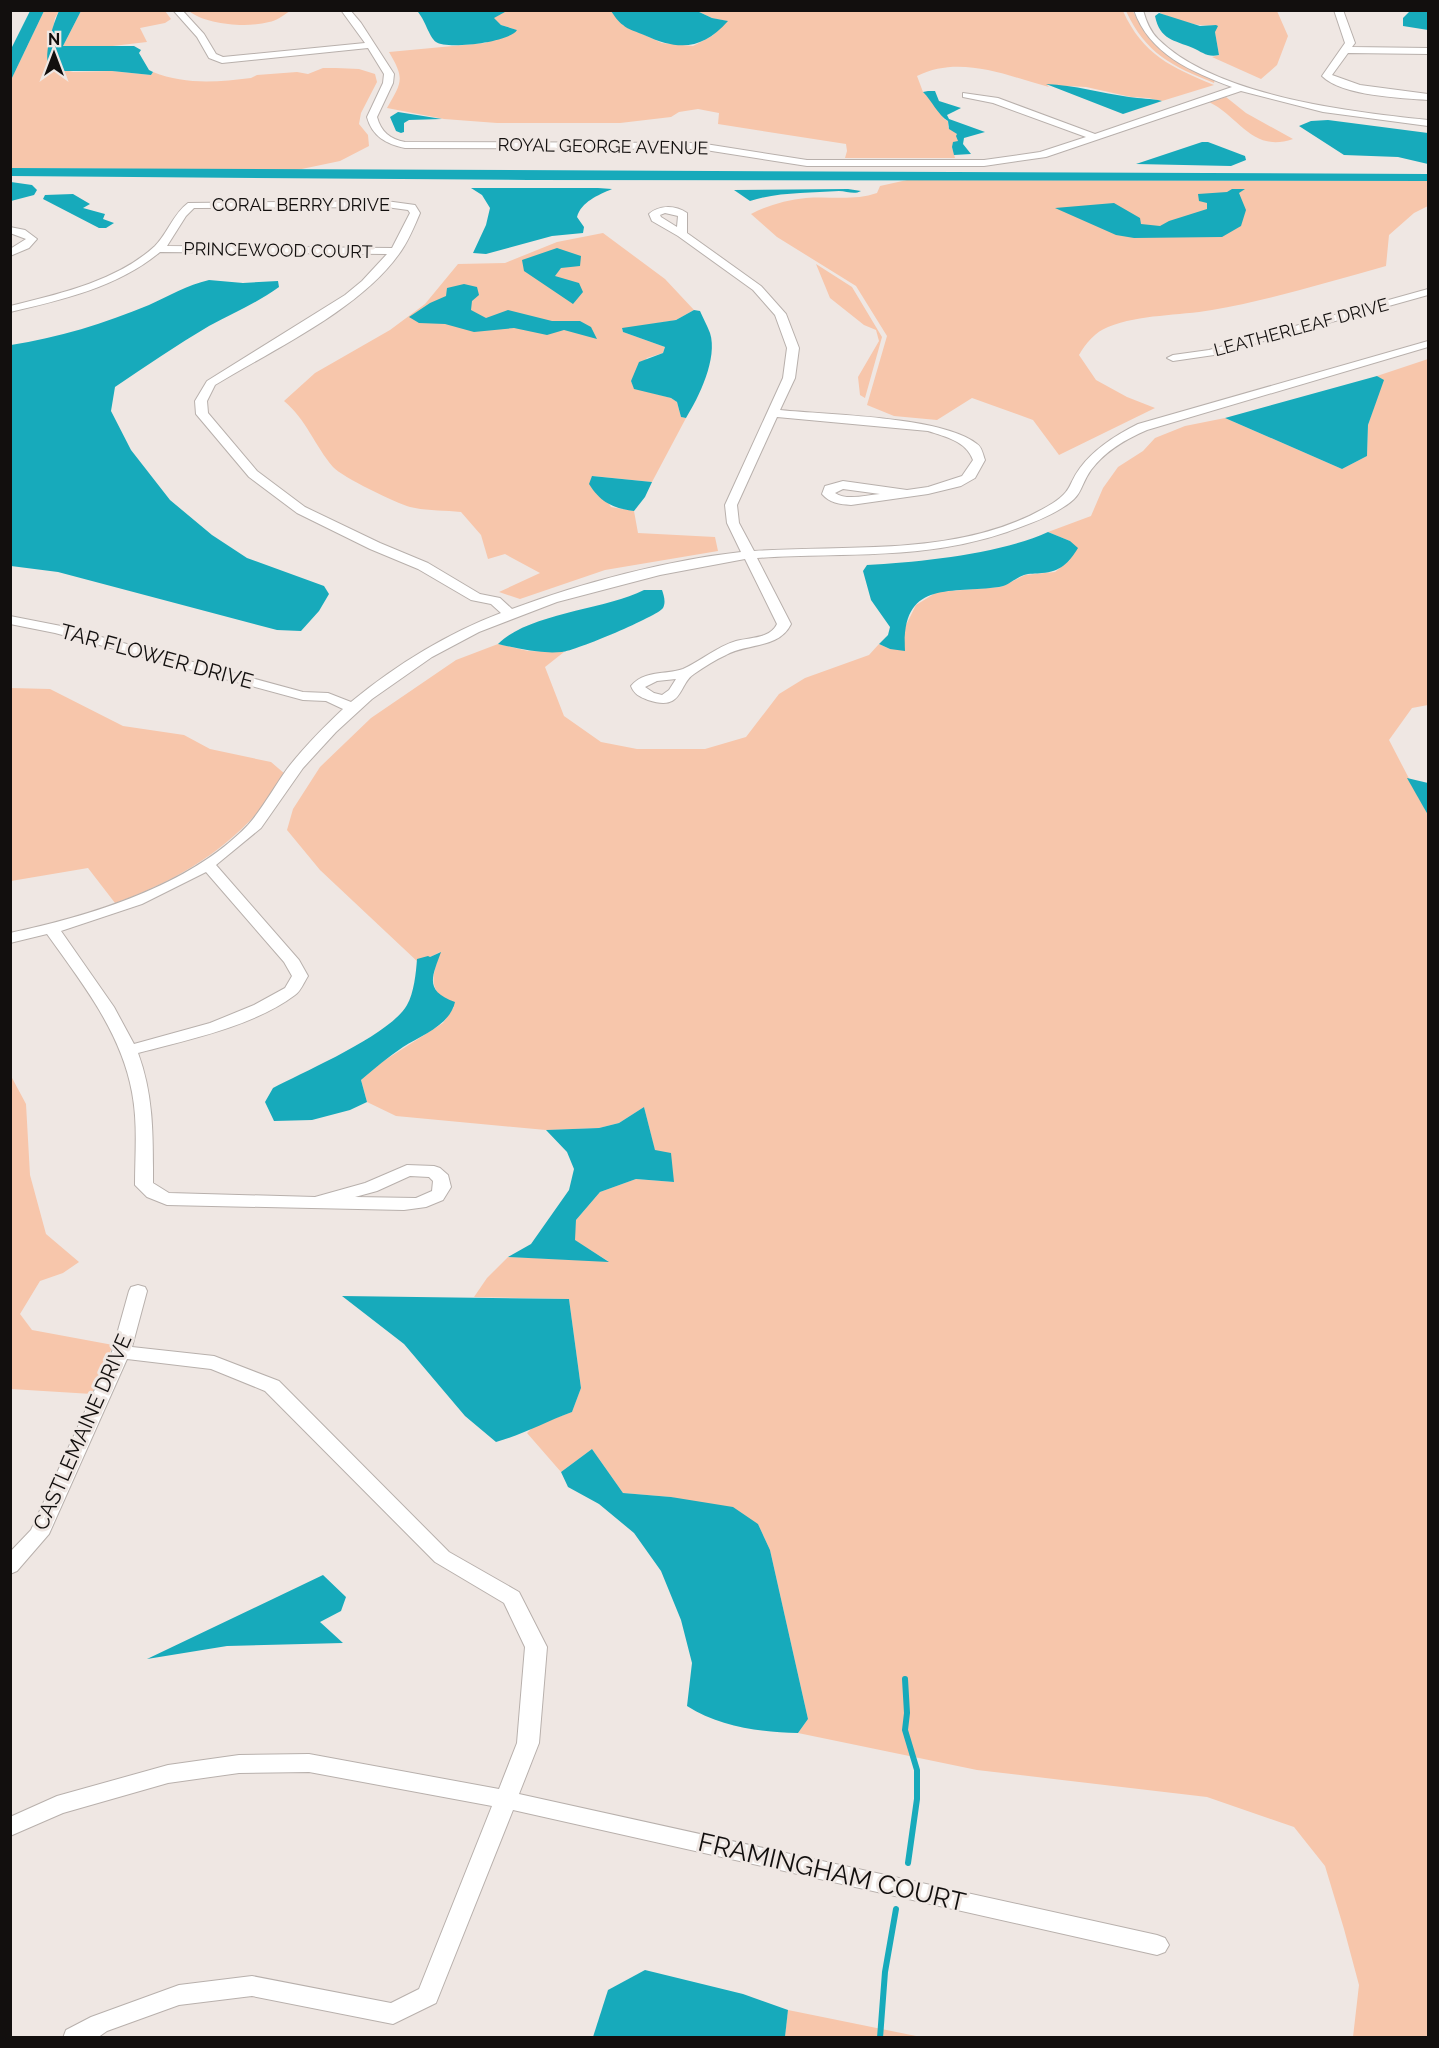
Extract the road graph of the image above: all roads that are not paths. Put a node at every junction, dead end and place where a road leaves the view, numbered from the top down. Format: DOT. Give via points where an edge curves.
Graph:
graph roads {
  1 [pos="177,10"];
  2 [pos="345,10"];
  3 [pos="1138,10"];
  4 [pos="1338,10"];
  5 [pos="370,45"];
  6 [pos="1347,50"];
  7 [pos="1428,51"];
  8 [pos="1242,87"];
  9 [pos="966,95"];
  10 [pos="1428,97"];
  11 [pos="1428,123"];
  12 [pos="1095,137"];
  13 [pos="10,230"];
  14 [pos="681,234"];
  15 [pos="159,249"];
  16 [pos="396,251"];
  17 [pos="11,252"];
  18 [pos="1428,292"];
  19 [pos="10,309"];
  20 [pos="1428,344"];
  21 [pos="1173,358"];
  22 [pos="774,413"];
  23 [pos="904,493"];
  24 [pos="748,555"];
  25 [pos="509,614"];
  26 [pos="10,620"];
  27 [pos="686,672"];
  28 [pos="351,708"];
  29 [pos="207,864"];
  30 [pos="51,930"];
  31 [pos="10,938"];
  32 [pos="130,1050"];
  33 [pos="317,1202"];
  34 [pos="138,1291"];
  35 [pos="121,1352"];
  36 [pos="10,1566"];
  37 [pos="507,1800"];
  38 [pos="10,1827"];
  39 [pos="1157,1945"];
  40 [pos="75,2037"];
  1 -- 5 [label="street" via="201,36 212,57 222,60"];
  2 -- 5 [label="street"];
  3 -- 8 [label="street" via="1149,34 1164,48 1196,68"];
  4 -- 6 [label="street" via="1350,43"];
  5 -- 12 [label="street, ROYAL GEORGE AVENUE" via="389,74 373,123 386,140 405,145 699,146 807,163 984,163 1042,155"];
  6 -- 7 [label="street"];
  6 -- 10 [label="street" via="1329,71 1330,79 1346,85"];
  8 -- 11 [label="street" via="1332,110"];
  8 -- 12 [label="street, ROYAL GEORGE AVENUE"];
  9 -- 12 [label="street" via="995,100"];
  13 -- 17 [label="street" via="32,239"];
  14 -- 22 [label="street" via="757,288 780,314 793,348 789,378"];
  15 -- 16 [label="street, PRINCEWOOD COURT"];
  15 -- 16 [label="street, CORAL BERRY DRIVE" via="183,210 192,205 387,204 411,207 415,213"];
  15 -- 19 [label="street, CORAL BERRY DRIVE" via="96,284"];
  16 -- 25 [label="street, CORAL BERRY DRIVE" via="381,270 333,309 211,383 199,401 200,408 254,474 301,510 423,566 476,597 486,609"];
  18 -- 21 [label="street, LEATHERLEAF DRIVE" via="1210,353"];
  20 -- 24 [label="street" via="1127,433 1099,454 1082,473 1076,491 1053,510 995,531 898,551"];
  22 -- 23 [label="street" via="929,428 955,435 974,447 979,460 964,480"];
  22 -- 24 [label="street" via="732,505 733,523"];
  23 -- 23 [label="street" via="850,501 828,494 829,489 843,485"];
  24 -- 25 [label="street" via="618,580"];
  24 -- 27 [label="street" via="784,624 782,631 774,637 715,653"];
  25 -- 28 [label="street" via="448,643"];
  26 -- 28 [label="street, TAR FLOWER DRIVE" via="303,696 326,707"];
  28 -- 29 [label="street" via="322,735 294,770 279,797 248,833"];
  29 -- 30 [label="street" via="140,899"];
  29 -- 32 [label="street" via="291,960 300,976 291,991 216,1028"];
  30 -- 31 [label="street"];
  30 -- 32 [label="street" via="104,1005"];
  32 -- 33 [label="street" via="141,1093 144,1185 153,1193 167,1199"];
  33 -- 33 [label="street" via="371,1187 407,1171 434,1172 442,1179 443,1188 435,1198 423,1202"];
  34 -- 35 [label="street, CASTLEMAINE DRIVE"];
  35 -- 36 [label="street, CASTLEMAINE DRIVE" via="39,1534"];
  35 -- 37 [label="street" via="214,1363 272,1386 442,1557 512,1598 536,1647 528,1743"];
  37 -- 38 [label="street, FRAMINGHAM COURT" via="309,1764 239,1764 168,1774 57,1805"];
  37 -- 39 [label="street, FRAMINGHAM COURT"];
  37 -- 40 [label="street" via="428,1996 393,2014 252,1986 179,1995 99,2024"];
}
